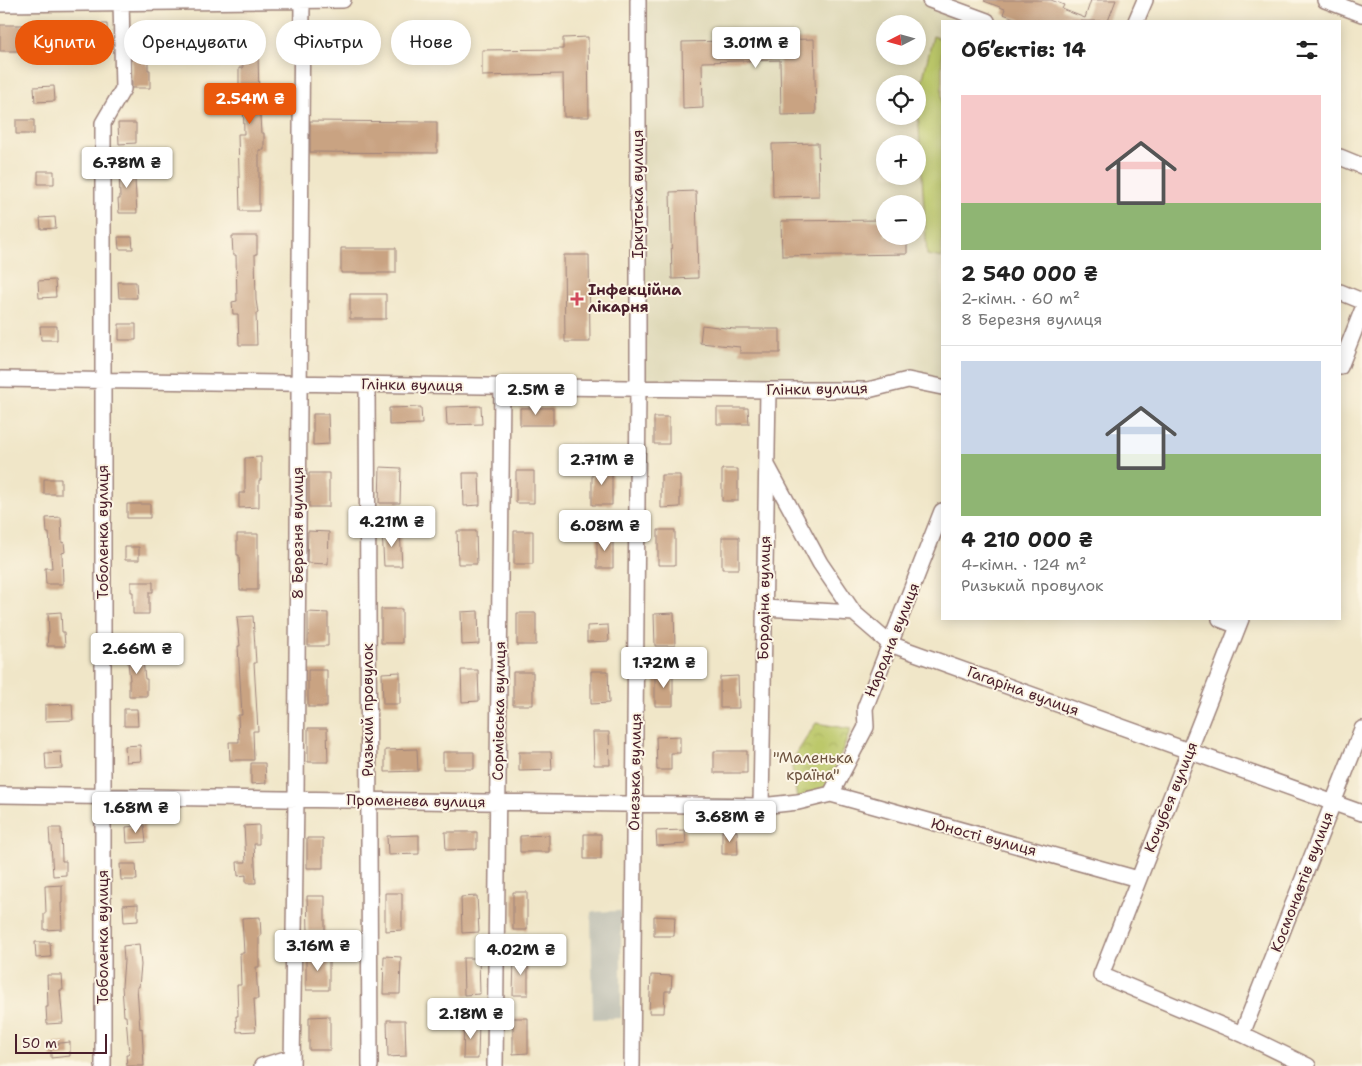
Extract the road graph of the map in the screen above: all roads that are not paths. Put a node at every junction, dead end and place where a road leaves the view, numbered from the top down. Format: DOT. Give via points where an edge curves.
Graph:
graph roads {
  1 [pos="302,0"];
  2 [pos="343,0"];
  3 [pos="638,0"];
  4 [pos="930,0"];
  5 [pos="1145,0"];
  6 [pos="1325,0"];
  7 [pos="121,2"];
  8 [pos="0,4"];
  9 [pos="1362,14"];
  10 [pos="984,20"];
  11 [pos="1136,20"];
  12 [pos="1341,157"];
  13 [pos="1362,166"];
  14 [pos="1341,292"];
  15 [pos="1362,300"];
  16 [pos="1362,311"];
  17 [pos="1341,364"];
  18 [pos="0,379"];
  19 [pos="103,381"];
  20 [pos="299,383"];
  21 [pos="367,384"];
  22 [pos="502,386"];
  23 [pos="941,386"];
  24 [pos="638,388"];
  25 [pos="768,390"];
  26 [pos="767,465"];
  27 [pos="941,514"];
  28 [pos="764,608"];
  29 [pos="854,613"];
  30 [pos="1226,620"];
  31 [pos="1239,622"];
  32 [pos="890,644"];
  33 [pos="1362,729"];
  34 [pos="1189,751"];
  35 [pos="831,794"];
  36 [pos="0,795"];
  37 [pos="103,796"];
  38 [pos="296,799"];
  39 [pos="369,800"];
  40 [pos="498,802"];
  41 [pos="1333,803"];
  42 [pos="634,804"];
  43 [pos="761,806"];
  44 [pos="1362,813"];
  45 [pos="1138,879"];
  46 [pos="1242,1034"];
  47 [pos="292,1062"];
  48 [pos="102,1066"];
  49 [pos="262,1066"];
  50 [pos="370,1066"];
  51 [pos="494,1066"];
  52 [pos="632,1066"];
  53 [pos="1308,1066"];
  1 -- 2 [label="street"];
  1 -- 7 [label="street"];
  1 -- 20 [label="street, 8 Березня вулиця"];
  3 -- 24 [label="street, Іркутська вулиця"];
  4 -- 10 [label="street"];
  5 -- 11 [label="street"];
  6 -- 9 [label="street"];
  7 -- 8 [label="street"];
  7 -- 19 [label="street, Тоболенка вулиця" via="123,88 103,123"];
  12 -- 13 [label="street"];
  14 -- 15 [label="street"];
  16 -- 17 [label="street"];
  18 -- 19 [label="street, Глінки вулиця"];
  19 -- 20 [label="street, Глінки вулиця"];
  19 -- 37 [label="street, Тоболенка вулиця"];
  20 -- 21 [label="street, Глінки вулиця"];
  20 -- 38 [label="street, 8 Березня вулиця"];
  21 -- 22 [label="street, Глінки вулиця"];
  21 -- 39 [label="street, Ризький провулок"];
  22 -- 24 [label="street, Глінки вулиця"];
  22 -- 40 [label="street, Сормівська вулиця"];
  23 -- 25 [label="street, Глінки вулиця" via="908,380 868,390"];
  24 -- 25 [label="street, Глінки вулиця"];
  24 -- 42 [label="street, Онезька вулиця"];
  25 -- 26 [label="street, Бородіна вулиця"];
  26 -- 28 [label="street, Бородіна вулиця"];
  26 -- 29 [label="street, Гагаріна вулиця" via="820,563"];
  27 -- 32 [label="street, Народна вулиця"];
  28 -- 29 [label="street"];
  28 -- 43 [label="street, Бородіна вулиця"];
  29 -- 32 [label="street, Гагаріна вулиця"];
  30 -- 31 [label="street"];
  31 -- 34 [label="street, Кочубея вулиця"];
  32 -- 34 [label="street, Гагаріна вулиця"];
  32 -- 35 [label="street, Народна вулиця" via="865,708 866,727"];
  33 -- 41 [label="street, Космонавтів вулиця"];
  34 -- 41 [label="street, Гагаріна вулиця"];
  34 -- 45 [label="street, Кочубея вулиця"];
  35 -- 43 [label="street, Променева вулиця"];
  35 -- 45 [label="street, Юності вулиця"];
  36 -- 37 [label="street, Променева вулиця"];
  37 -- 38 [label="street, Променева вулиця"];
  37 -- 48 [label="street, Тоболенка вулиця"];
  38 -- 39 [label="street, Променева вулиця"];
  38 -- 47 [label="street, 8 Березня вулиця"];
  39 -- 40 [label="street, Променева вулиця"];
  39 -- 50 [label="street, Ризький провулок"];
  40 -- 42 [label="street, Променева вулиця"];
  40 -- 51 [label="street, Сормівська вулиця"];
  41 -- 44 [label="street, Гагаріна вулиця"];
  41 -- 46 [label="street, Космонавтів вулиця"];
  42 -- 43 [label="street, Променева вулиця"];
  42 -- 52 [label="street, Онезька вулиця"];
  45 -- 46 [label="street, Кочубея вулиця" via="1101,975"];
  46 -- 53 [label="street"];
  47 -- 49 [label="street"];
}
